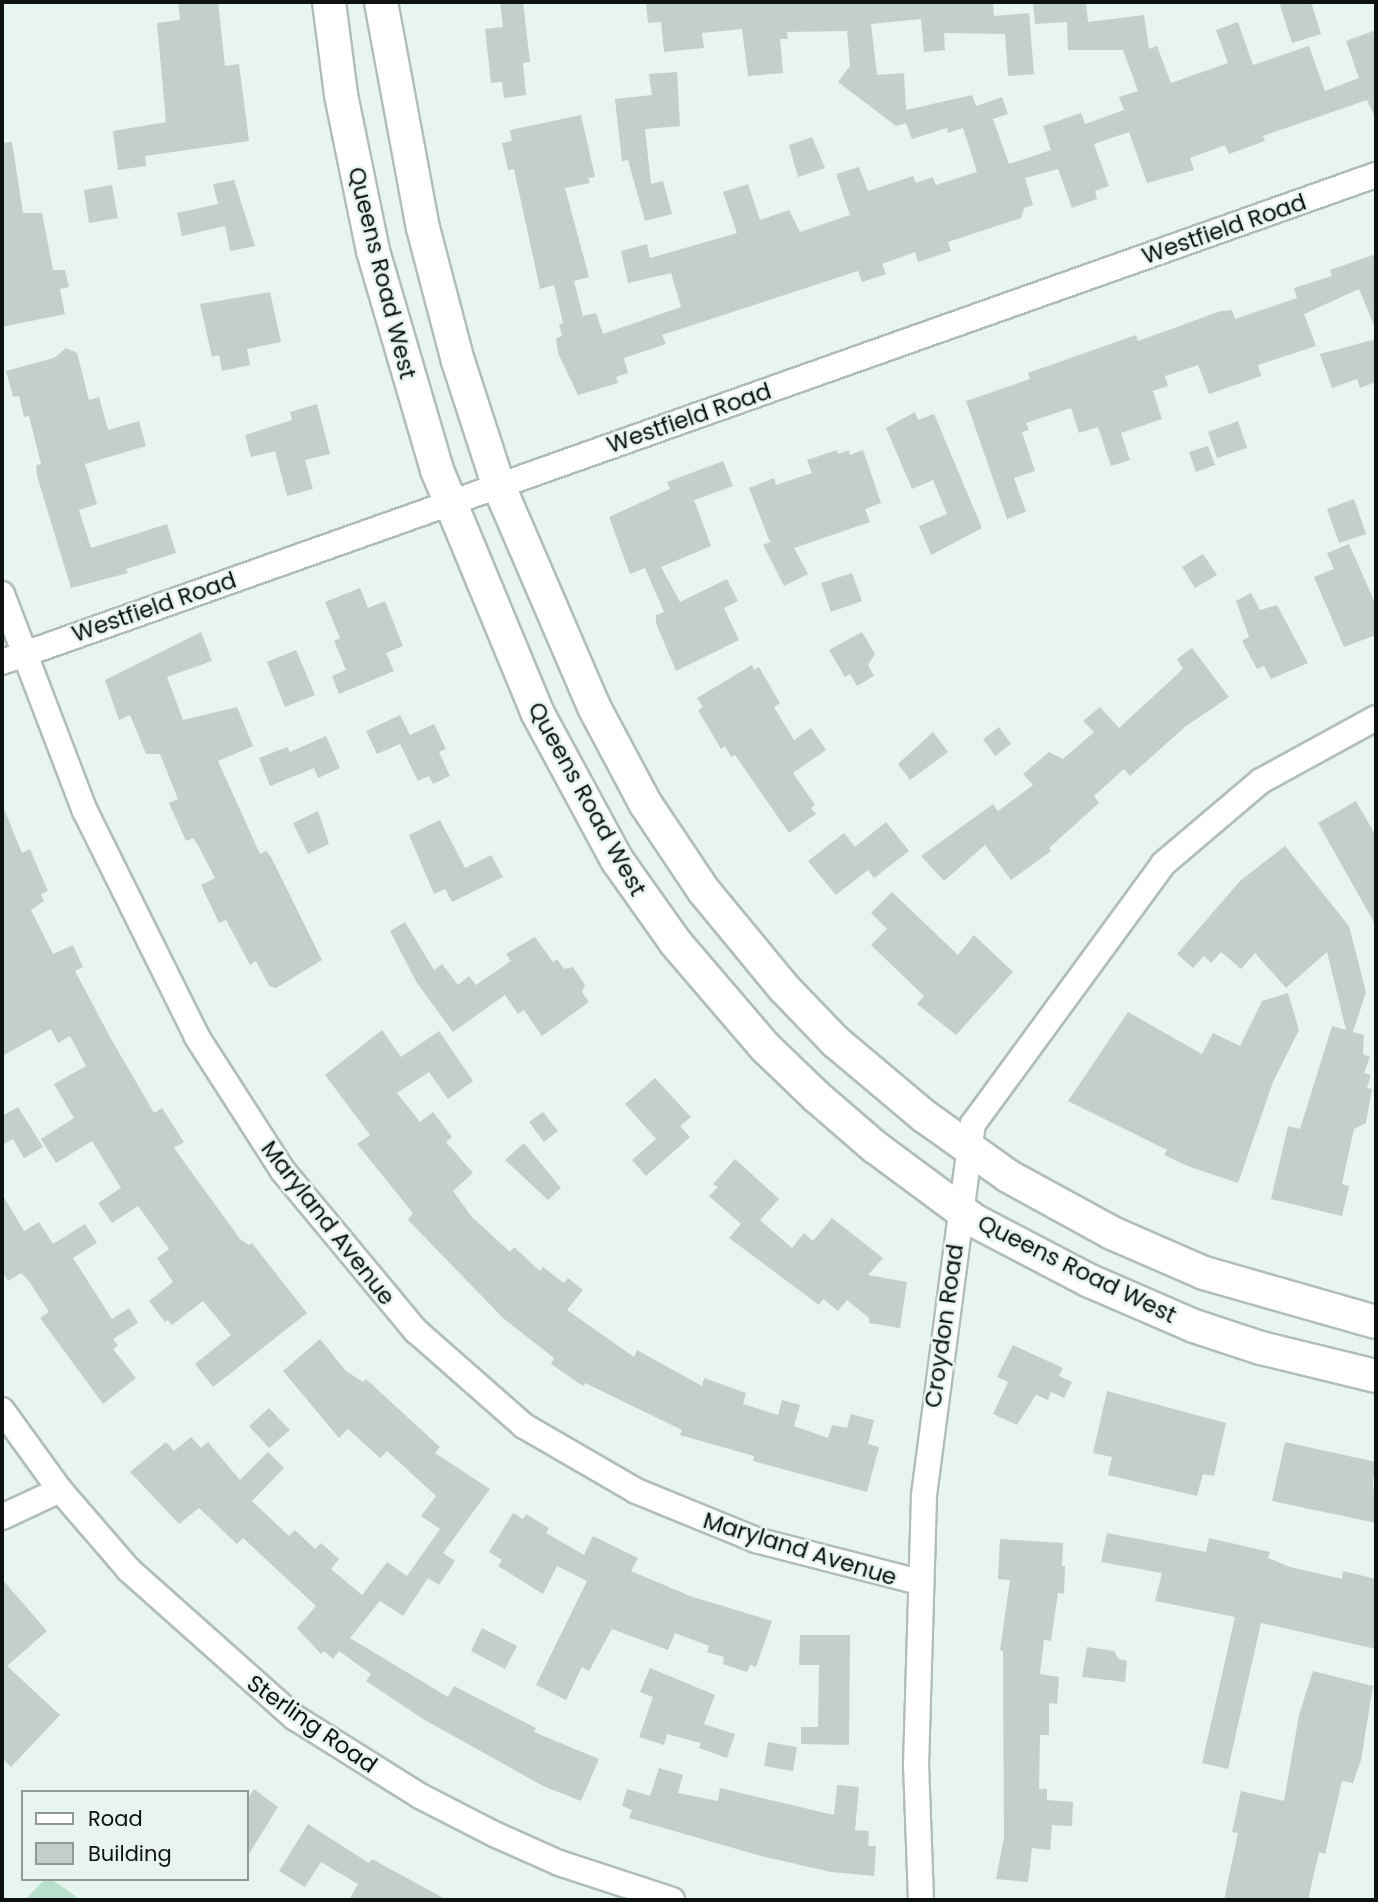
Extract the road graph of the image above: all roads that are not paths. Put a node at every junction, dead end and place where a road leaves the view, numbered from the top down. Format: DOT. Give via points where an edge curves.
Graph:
graph roads {
  1 [pos="329,2"];
  2 [pos="381,2"];
  3 [pos="1376,175"];
  4 [pos="498,484"];
  5 [pos="449,502"];
  6 [pos="2,594"];
  7 [pos="12,658"];
  8 [pos="1376,718"];
  9 [pos="968,1147"];
  10 [pos="959,1210"];
  11 [pos="1376,1322"];
  12 [pos="1376,1377"];
  13 [pos="2,1410"];
  14 [pos="61,1490"];
  15 [pos="2,1517"];
  16 [pos="920,1582"];
  17 [pos="671,1900"];
  18 [pos="921,1900"];
  1 -- 5 [label="street, Queens Road West" via="372,247 408,380"];
  2 -- 4 [label="street, Queens Road West" via="423,228 462,374"];
  3 -- 4 [label="street, Westfield Road"];
  4 -- 5 [label="street, Westfield Road"];
  4 -- 9 [label="street, Queens Road West" via="594,707 645,803 704,891 836,1042"];
  5 -- 7 [label="street, Westfield Road"];
  5 -- 10 [label="street, Queens Road West" via="537,712 617,860 661,924 791,1073 875,1147"];
  6 -- 7 [label="street, Maryland Avenue"];
  7 -- 16 [label="street, Maryland Avenue" via="197,1037 284,1171 416,1331 524,1426 636,1491 757,1539"];
  8 -- 9 [label="street, Croydon Road" via="1261,780 1163,864 978,1116"];
  9 -- 10 [label="street, Croydon Road"];
  9 -- 11 [label="street, Queens Road West" via="1023,1185 1139,1246 1277,1297"];
  10 -- 12 [label="street, Queens Road West" via="1022,1247 1161,1313 1261,1348"];
  10 -- 16 [label="street, Croydon Road" via="927,1456"];
  13 -- 14 [label="street, Sterling Road"];
  14 -- 15 [label="street"];
  14 -- 17 [label="street, Sterling Road" via="169,1609 319,1734 421,1796 517,1845"];
  16 -- 18 [label="street, Croydon Road" via="916,1766"];
}
